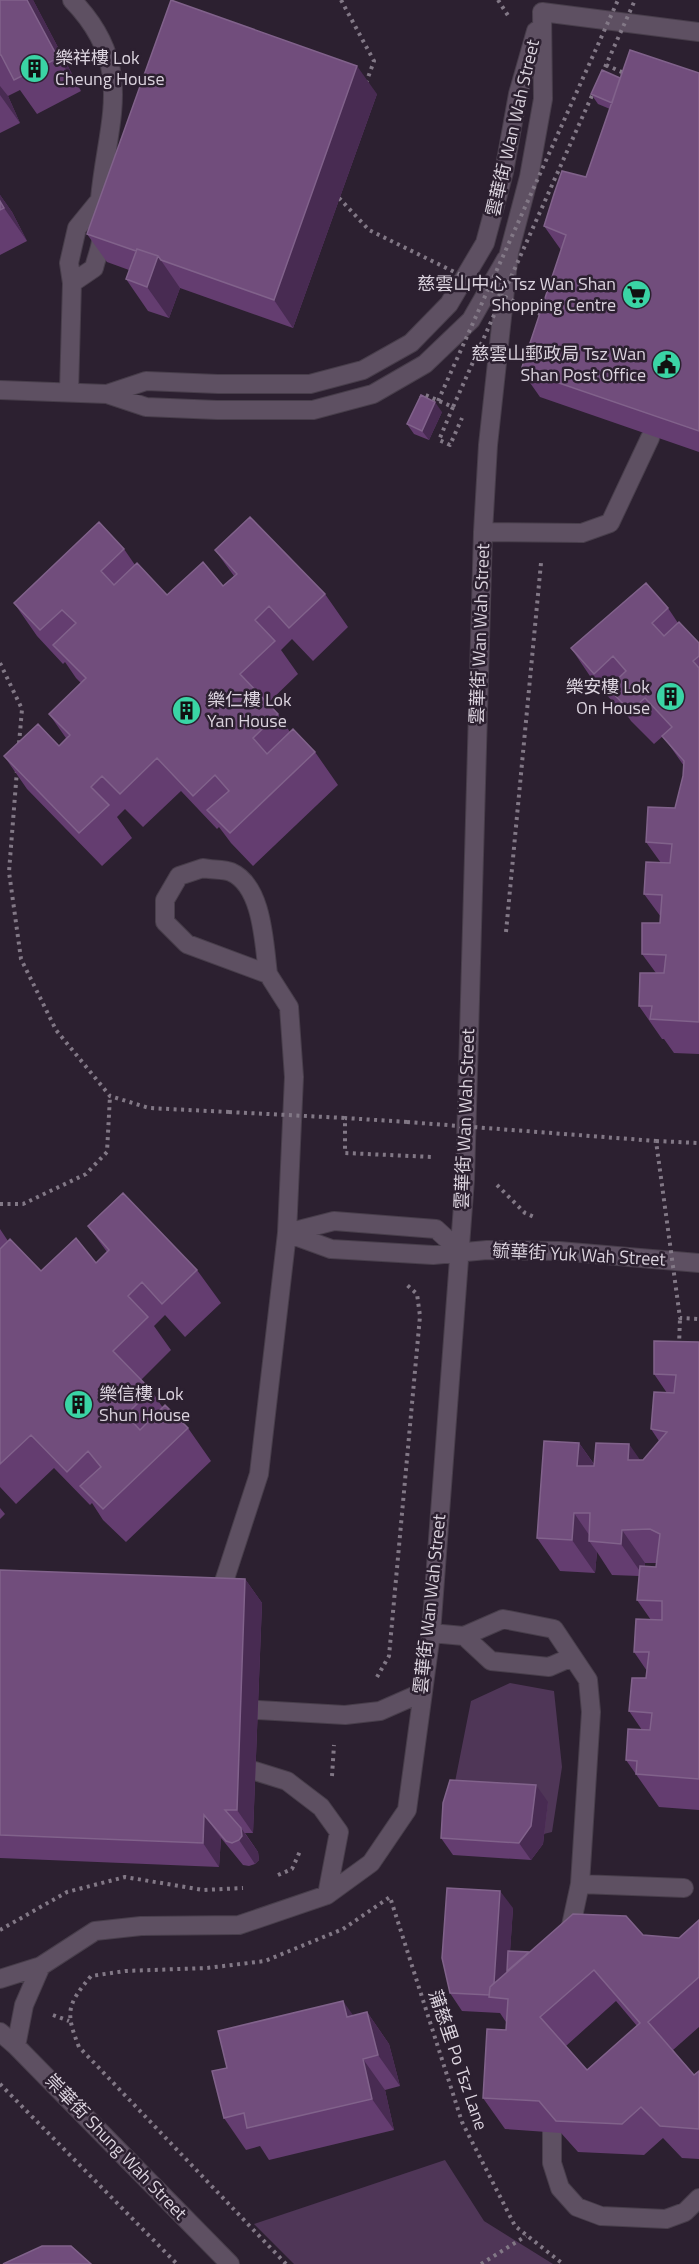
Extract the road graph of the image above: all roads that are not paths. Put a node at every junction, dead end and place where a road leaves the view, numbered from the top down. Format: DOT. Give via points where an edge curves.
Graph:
graph roads {
  1 [pos="72,0"];
  2 [pos="543,6"];
  3 [pos="699,32"];
  4 [pos="108,204"];
  5 [pos="509,253"];
  6 [pos="72,283"];
  7 [pos="0,390"];
  8 [pos="69,392"];
  9 [pos="107,394"];
  10 [pos="650,438"];
  11 [pos="483,532"];
  12 [pos="268,974"];
  13 [pos="287,1233"];
  14 [pos="460,1251"];
  15 [pos="699,1263"];
  16 [pos="218,1600"];
  17 [pos="430,1633"];
  18 [pos="464,1636"];
  19 [pos="572,1657"];
  20 [pos="421,1693"];
  21 [pos="258,1710"];
  22 [pos="255,1771"];
  23 [pos="580,1884"];
  24 [pos="684,1888"];
  25 [pos="327,1896"];
  26 [pos="565,1952"];
  27 [pos="42,1966"];
  28 [pos="0,1979"];
  29 [pos="0,2032"];
  30 [pos="16,2046"];
  31 [pos="552,2132"];
  32 [pos="699,2198"];
  33 [pos="230,2264"];
  1 -- 4 [label="street" via="92,24 102,44 114,86"];
  2 -- 3 [label="street"];
  2 -- 5 [label="street, 雲華街 Wan Wah Street" via="543,99 529,177"];
  2 -- 9 [label="street, 雲華街 Wan Wah Street" via="518,94 504,172 485,243 449,304 411,343 363,370 310,384 146,381"];
  4 -- 6 [label="street" via="94,268"];
  4 -- 6 [label="street" via="77,228 69,263"];
  5 -- 9 [label="street" via="471,320 424,364 373,394 313,410 146,407"];
  5 -- 11 [label="street, 雲華街 Wan Wah Street" via="488,444"];
  6 -- 8 [label="street"];
  7 -- 8 [label="street"];
  8 -- 9 [label="street"];
  10 -- 11 [label="street" via="610,523 582,533"];
  11 -- 14 [label="street, 雲華街 Wan Wah Street"];
  12 -- 12 [label="street" via="187,944 165,922 165,900 179,876 203,868 231,872 250,889 259,910"];
  12 -- 13 [label="street" via="289,1007 294,1077"];
  13 -- 14 [label="street, 毓華街 Yuk Wah Street" via="331,1249 433,1255"];
  13 -- 14 [label="street" via="334,1221 436,1229"];
  13 -- 16 [label="street" via="259,1474"];
  14 -- 15 [label="street, 毓華街 Yuk Wah Street" via="559,1251"];
  14 -- 17 [label="street, 雲華街 Wan Wah Street"];
  17 -- 18 [label="street"];
  17 -- 20 [label="street, 雲華街 Wan Wah Street"];
  18 -- 19 [label="street" via="491,1661 549,1667"];
  18 -- 19 [label="street" via="502,1619 537,1624 554,1629"];
  19 -- 23 [label="street" via="588,1680 591,1712"];
  20 -- 21 [label="street" via="380,1712 345,1715"];
  20 -- 25 [label="street, 雲華街 Wan Wah Street" via="407,1810 371,1863"];
  22 -- 25 [label="street" via="287,1781 321,1807 339,1833"];
  23 -- 24 [label="street"];
  23 -- 26 [label="street"];
  25 -- 27 [label="street, 雲華街 Wan Wah Street" via="239,1925 141,1926 95,1931"];
  27 -- 28 [label="street, 雲華街 Wan Wah Street"];
  27 -- 30 [label="street" via="24,2005"];
  29 -- 30 [label="street, 崇華街 Shung Wah Street"];
  30 -- 33 [label="street, 崇華街 Shung Wah Street"];
  31 -- 32 [label="street" via="552,2163 560,2188 577,2207 601,2216 666,2219 685,2212"];
}
